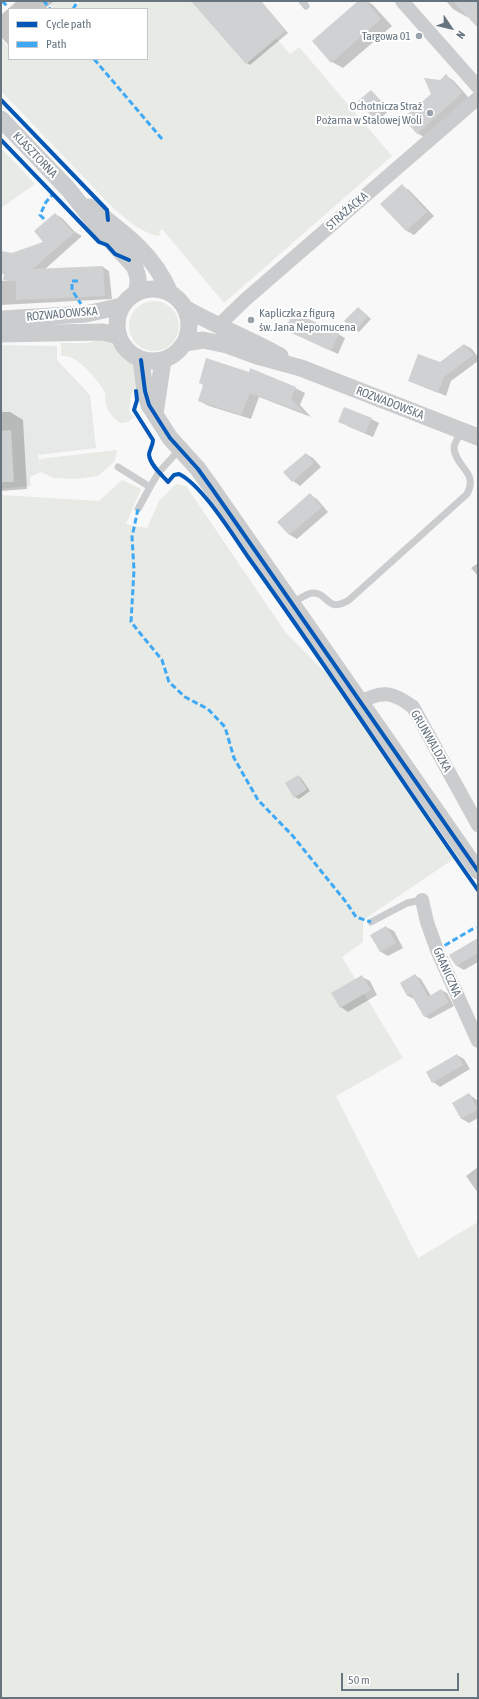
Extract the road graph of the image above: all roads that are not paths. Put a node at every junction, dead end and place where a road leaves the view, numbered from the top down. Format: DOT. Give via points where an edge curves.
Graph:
graph roads {
  1 [pos="402,1"];
  2 [pos="478,87"];
  3 [pos="478,98"];
  4 [pos="1,119"];
  5 [pos="69,190"];
  6 [pos="136,293"];
  7 [pos="170,293"];
  8 [pos="122,306"];
  9 [pos="185,308"];
  10 [pos="1,319"];
  11 [pos="218,326"];
  12 [pos="1,334"];
  13 [pos="118,336"];
  14 [pos="185,343"];
  15 [pos="141,360"];
  16 [pos="164,360"];
  17 [pos="301,368"];
  18 [pos="156,414"];
  19 [pos="462,431"];
  20 [pos="478,437"];
  21 [pos="180,449"];
  22 [pos="118,467"];
  23 [pos="150,486"];
  24 [pos="138,509"];
  25 [pos="292,603"];
  26 [pos="361,702"];
  27 [pos="478,825"];
  28 [pos="478,871"];
  29 [pos="422,900"];
  30 [pos="371,922"];
  31 [pos="478,1041"];
  1 -- 2 [label="street"];
  3 -- 11 [label="street, STRAŻACKA"];
  4 -- 5 [label="street, KLASZTORNA"];
  5 -- 6 [label="street, KLASZTORNA" via="134,266 139,282"];
  5 -- 7 [label="street, KLASZTORNA" via="142,250 154,263"];
  6 -- 7 [label="street" via="148,289"];
  6 -- 8 [label="street"];
  7 -- 9 [label="street"];
  8 -- 10 [label="street, ROZWADOWSKA" via="86,314"];
  8 -- 13 [label="street" via="118,315"];
  9 -- 11 [label="street, ROZWADOWSKA"];
  9 -- 14 [label="street" via="189,332"];
  11 -- 17 [label="street, ROZWADOWSKA" via="261,345"];
  12 -- 13 [label="street, ROZWADOWSKA" via="103,332"];
  13 -- 15 [label="street" via="127,350"];
  14 -- 16 [label="street" via="176,354"];
  14 -- 17 [label="street, ROZWADOWSKA" via="204,340"];
  15 -- 16 [label="street"];
  15 -- 18 [label="street" via="148,405"];
  16 -- 18 [label="street"];
  17 -- 19 [label="street, ROZWADOWSKA"];
  18 -- 21 [label="street" via="170,438"];
  19 -- 20 [label="street, ROZWADOWSKA"];
  19 -- 25 [label="lane" via="454,447 455,454 472,482 467,494 341,605 334,605 318,594 311,593"];
  21 -- 23 [label="lane"];
  21 -- 25 [label="street" via="213,490"];
  22 -- 23 [label="lane"];
  23 -- 24 [label="lane"];
  25 -- 26 [label="street"];
  26 -- 27 [label="street, GRUNWALDZKA" via="371,696 388,694 399,696 414,707"];
  26 -- 28 [label="street"];
  29 -- 30 [label="lane" via="407,903"];
  29 -- 31 [label="street, GRANICZNA" via="426,922 437,950"];
}
